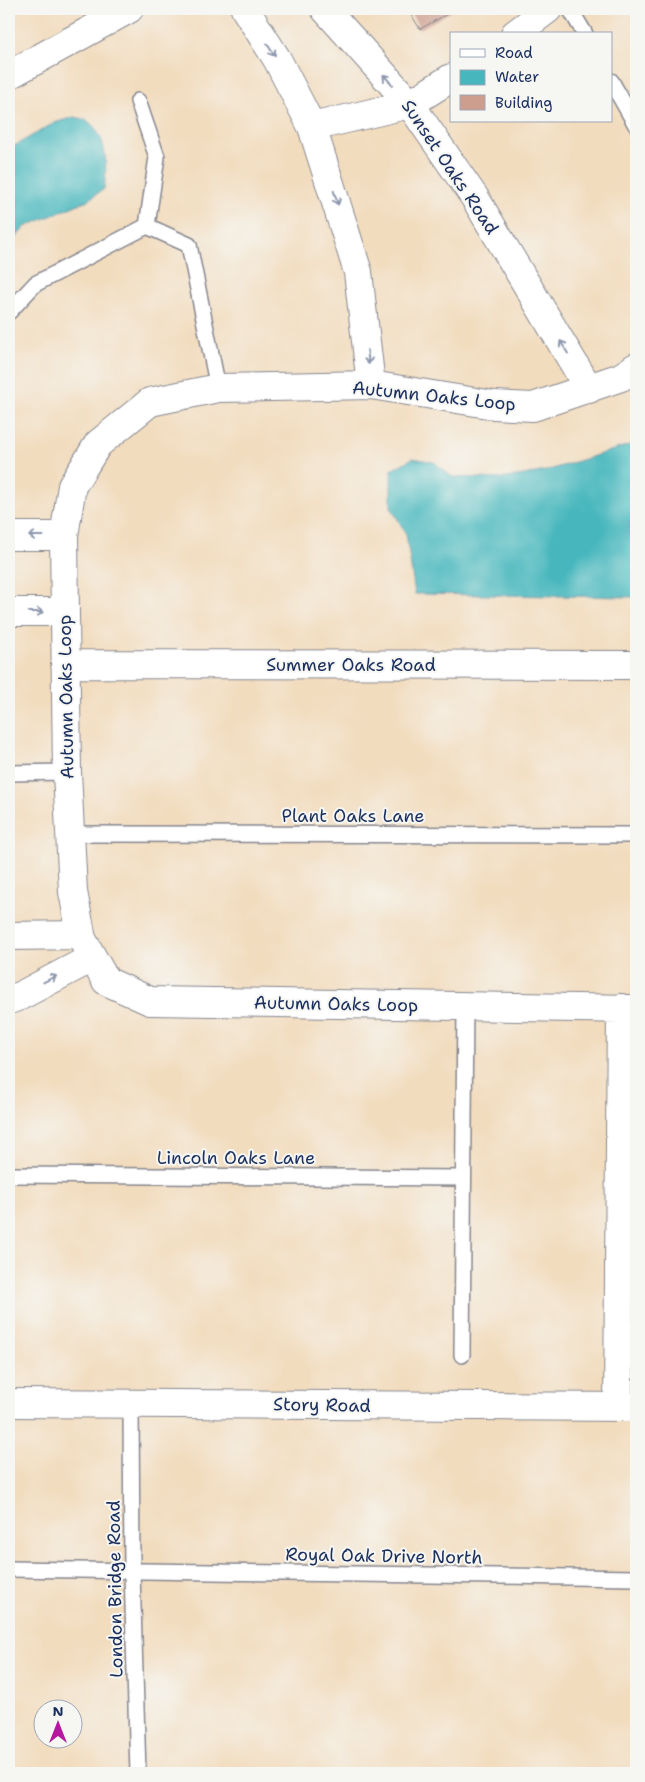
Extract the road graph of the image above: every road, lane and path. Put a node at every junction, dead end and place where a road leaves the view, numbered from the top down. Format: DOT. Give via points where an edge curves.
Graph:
graph roads {
  1 [pos="129,9"];
  2 [pos="245,9"];
  3 [pos="325,9"];
  4 [pos="548,9"];
  5 [pos="570,9"];
  6 [pos="518,32"];
  7 [pos="583,32"];
  8 [pos="9,75"];
  9 [pos="450,79"];
  10 [pos="612,83"];
  11 [pos="138,101"];
  12 [pos="410,104"];
  13 [pos="636,125"];
  14 [pos="312,127"];
  15 [pos="147,226"];
  16 [pos="9,312"];
  17 [pos="636,367"];
  18 [pos="371,385"];
  19 [pos="218,388"];
  20 [pos="589,389"];
  21 [pos="9,536"];
  22 [pos="64,536"];
  23 [pos="9,612"];
  24 [pos="64,612"];
  25 [pos="65,664"];
  26 [pos="636,665"];
  27 [pos="67,772"];
  28 [pos="9,773"];
  29 [pos="70,834"];
  30 [pos="636,836"];
  31 [pos="9,936"];
  32 [pos="86,946"];
  33 [pos="9,1000"];
  34 [pos="465,1006"];
  35 [pos="629,1009"];
  36 [pos="628,1166"];
  37 [pos="9,1175"];
  38 [pos="463,1178"];
  39 [pos="462,1355"];
  40 [pos="9,1403"];
  41 [pos="131,1403"];
  42 [pos="627,1407"];
  43 [pos="9,1569"];
  44 [pos="132,1572"];
  45 [pos="636,1578"];
  46 [pos="138,1773"];
  1 -- 8 [label="street"];
  2 -- 14 [label="street, one-way" via="277,59"];
  12 -- 3 [label="street, Sunset Oaks Road, one-way"];
  4 -- 6 [label="street"];
  5 -- 7 [label="lane"];
  9 -- 12 [label="street"];
  10 -- 13 [label="lane"];
  11 -- 15 [label="lane" via="157,157"];
  12 -- 14 [label="street"];
  20 -- 12 [label="street, Sunset Oaks Road, one-way" via="475,198"];
  14 -- 18 [label="street, one-way" via="358,272"];
  15 -- 16 [label="lane" via="35,284"];
  15 -- 19 [label="lane" via="189,245"];
  17 -- 20 [label="street, Autumn Oaks Loop" via="621,378"];
  18 -- 19 [label="street, Autumn Oaks Loop"];
  18 -- 20 [label="street, Autumn Oaks Loop" via="494,405 533,407"];
  19 -- 22 [label="street, Autumn Oaks Loop" via="150,402 98,444 72,486"];
  22 -- 21 [label="street, one-way"];
  22 -- 24 [label="street, Autumn Oaks Loop"];
  23 -- 24 [label="street, one-way"];
  24 -- 25 [label="street, Autumn Oaks Loop"];
  25 -- 26 [label="street, Summer Oaks Road"];
  25 -- 27 [label="street, Autumn Oaks Loop"];
  27 -- 28 [label="lane"];
  27 -- 29 [label="street, Autumn Oaks Loop"];
  29 -- 30 [label="lane, Plant Oaks Lane"];
  29 -- 32 [label="street, Autumn Oaks Loop" via="73,892"];
  31 -- 32 [label="street"];
  33 -- 32 [label="street, one-way" via="20,996"];
  32 -- 34 [label="street, Autumn Oaks Loop" via="106,981 150,1001"];
  34 -- 35 [label="street, Autumn Oaks Loop"];
  34 -- 38 [label="lane"];
  35 -- 36 [label="street"];
  36 -- 42 [label="street"];
  37 -- 38 [label="lane, Lincoln Oaks Lane"];
  38 -- 39 [label="lane"];
  40 -- 41 [label="street, Story Road"];
  41 -- 42 [label="street, Story Road"];
  41 -- 44 [label="lane, London Bridge Road"];
  43 -- 44 [label="lane, Royal Oak Drive North"];
  44 -- 45 [label="lane, Royal Oak Drive North"];
  44 -- 46 [label="lane, London Bridge Road"];
}
